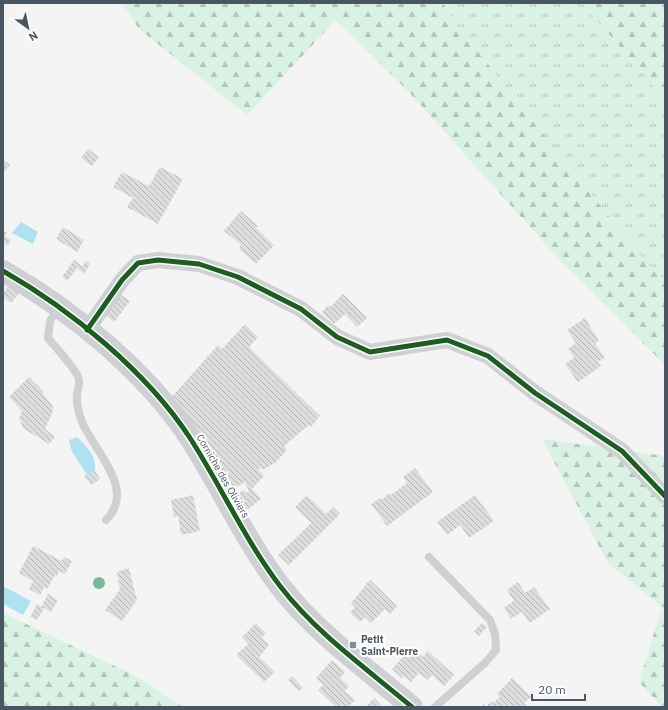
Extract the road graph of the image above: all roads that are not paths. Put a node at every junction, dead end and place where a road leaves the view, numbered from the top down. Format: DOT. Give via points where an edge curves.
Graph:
graph roads {
  1 [pos="3,271"];
  2 [pos="58,307"];
  3 [pos="87,330"];
  4 [pos="665,496"];
  5 [pos="106,520"];
  6 [pos="429,557"];
  7 [pos="412,707"];
  8 [pos="435,707"];
  1 -- 2 [label="street, Corniche des Oliviers"];
  2 -- 3 [label="street, Corniche des Oliviers"];
  2 -- 5 [label="lane" via="50,321 48,338 79,379 77,396 80,416 111,471 117,490 117,505"];
  3 -- 4 [label="street" via="122,280 138,263 158,260 199,264 238,277 301,309 338,337 370,352 447,340 488,356 535,393 622,451"];
  3 -- 7 [label="street, Corniche des Oliviers" via="140,378 175,417 281,587 320,628"];
  6 -- 8 [label="lane" via="490,620 496,634 496,650"];
}
